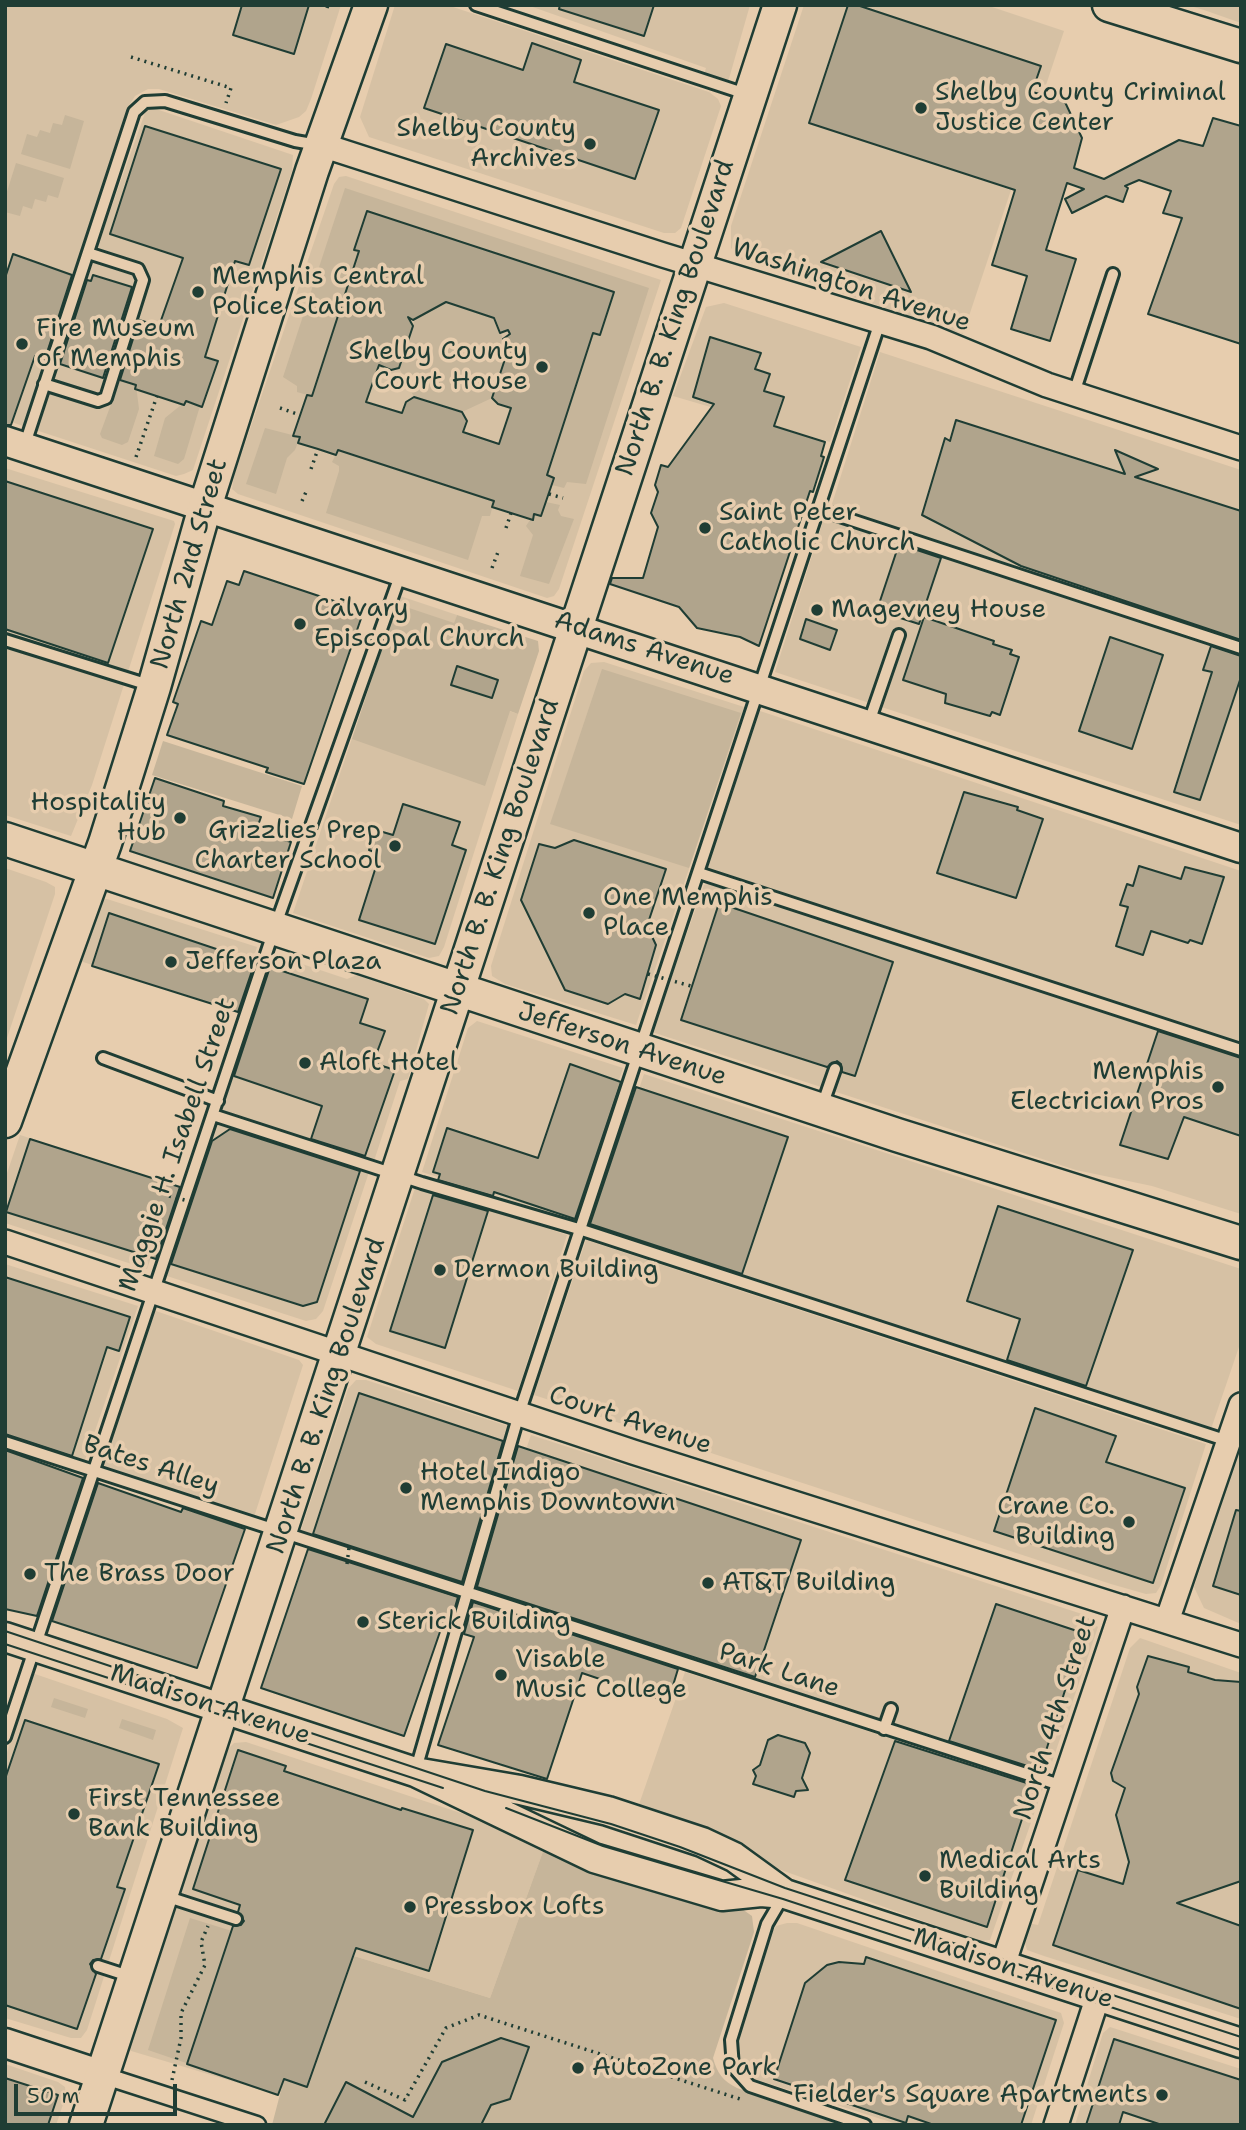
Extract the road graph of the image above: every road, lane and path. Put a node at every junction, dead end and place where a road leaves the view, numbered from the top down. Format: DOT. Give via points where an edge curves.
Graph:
graph roads {
  1 [pos="371,5"];
  2 [pos="476,5"];
  3 [pos="780,5"];
  4 [pos="1109,5"];
  5 [pos="1241,46"];
  6 [pos="131,57"];
  7 [pos="750,95"];
  8 [pos="221,119"];
  9 [pos="322,145"];
  10 [pos="88,253"];
  11 [pos="693,265"];
  12 [pos="1113,274"];
  13 [pos="880,321"];
  14 [pos="44,384"];
  15 [pos="1074,393"];
  16 [pos="157,396"];
  17 [pos="281,408"];
  18 [pos="300,415"];
  19 [pos="15,444"];
  20 [pos="1241,448"];
  21 [pos="318,449"];
  22 [pos="136,457"];
  23 [pos="311,469"];
  24 [pos="306,492"];
  25 [pos="549,494"];
  26 [pos="563,498"];
  27 [pos="302,501"];
  28 [pos="205,507"];
  29 [pos="818,509"];
  30 [pos="511,513"];
  31 [pos="506,528"];
  32 [pos="498,552"];
  33 [pos="492,568"];
  34 [pos="402,570"];
  35 [pos="574,626"];
  36 [pos="899,635"];
  37 [pos="5,639"];
  38 [pos="1241,648"];
  39 [pos="154,687"];
  40 [pos="759,688"];
  41 [pos="869,724"];
  42 [pos="5,839"];
  43 [pos="1241,848"];
  44 [pos="96,869"];
  45 [pos="699,873"];
  46 [pos="275,927"];
  47 [pos="648,974"];
  48 [pos="691,986"];
  49 [pos="459,991"];
  50 [pos="1241,1050"];
  51 [pos="641,1051"];
  52 [pos="103,1058"];
  53 [pos="835,1069"];
  54 [pos="13,1077"];
  55 [pos="218,1101"];
  56 [pos="821,1110"];
  57 [pos="213,1115"];
  58 [pos="5,1121"];
  59 [pos="399,1174"];
  60 [pos="169,1196"];
  61 [pos="192,1202"];
  62 [pos="582,1230"];
  63 [pos="5,1242"];
  64 [pos="1241,1243"];
  65 [pos="153,1292"];
  66 [pos="340,1354"];
  67 [pos="1241,1405"];
  68 [pos="519,1414"];
  69 [pos="1228,1441"];
  70 [pos="5,1442"];
  71 [pos="92,1471"];
  72 [pos="282,1534"];
  73 [pos="349,1548"];
  74 [pos="347,1564"];
  75 [pos="467,1594"];
  76 [pos="1122,1607"];
  77 [pos="1167,1621"];
  78 [pos="5,1637"];
  79 [pos="1241,1645"];
  80 [pos="34,1647"];
  81 [pos="224,1709"];
  82 [pos="891,1709"];
  83 [pos="884,1729"];
  84 [pos="5,1737"];
  85 [pos="415,1772"];
  86 [pos="1063,1786"];
  87 [pos="785,1894"];
  88 [pos="163,1895"];
  89 [pos="217,1912"];
  90 [pos="236,1919"];
  91 [pos="1003,1965"];
  92 [pos="98,1966"];
  93 [pos="135,1978"];
  94 [pos="1098,1996"];
  95 [pos="5,2043"];
  96 [pos="1241,2043"];
  97 [pos="103,2075"];
  98 [pos="365,2081"];
  99 [pos="167,2096"];
  100 [pos="740,2099"];
  101 [pos="86,2125"];
  102 [pos="257,2125"];
  103 [pos="865,2125"];
  104 [pos="1056,2125"];
  1 -- 9 [label="main road, North 2nd Street"];
  2 -- 7 [label="lane"];
  3 -- 7 [label="main road, North B. B. King Boulevard"];
  4 -- 5 [label="main road"];
  6 -- 8 [label="path" via="231,88"];
  7 -- 11 [label="main road, North B. B. King Boulevard"];
  8 -- 9 [label="lane"];
  8 -- 10 [label="lane" via="165,101 145,102 134,112"];
  9 -- 11 [label="street, Washington Avenue"];
  9 -- 28 [label="main road, North 2nd Street"];
  10 -- 14 [label="lane"];
  10 -- 14 [label="lane" via="138,269 143,280 106,398 98,401"];
  11 -- 13 [label="street, Washington Avenue"];
  11 -- 35 [label="main road, North B. B. King Boulevard"];
  12 -- 15 [label="lane"];
  13 -- 15 [label="street, Washington Avenue"];
  13 -- 29 [label="lane"];
  14 -- 19 [label="lane"];
  15 -- 20 [label="street, Washington Avenue"];
  16 -- 22 [label="path"];
  17 -- 18 [label="path"];
  19 -- 28 [label="street, Adams Avenue"];
  21 -- 23 [label="path"];
  24 -- 27 [label="path"];
  25 -- 26 [label="path"];
  28 -- 34 [label="street, Adams Avenue"];
  28 -- 39 [label="main road, North 2nd Street"];
  29 -- 38 [label="lane"];
  29 -- 40 [label="lane"];
  30 -- 31 [label="path"];
  32 -- 33 [label="path"];
  34 -- 35 [label="street, Adams Avenue"];
  34 -- 46 [label="lane, Maggie H. Isabell Street"];
  35 -- 40 [label="street, Adams Avenue"];
  35 -- 49 [label="main road, North B. B. King Boulevard"];
  36 -- 41 [label="lane"];
  37 -- 39 [label="lane"];
  39 -- 44 [label="main road, North 2nd Street"];
  40 -- 41 [label="street, Adams Avenue"];
  40 -- 45 [label="lane"];
  41 -- 43 [label="street, Adams Avenue"];
  42 -- 44 [label="main road, Jefferson Avenue"];
  44 -- 46 [label="main road, Jefferson Avenue"];
  44 -- 54 [label="main road, North 2nd Street"];
  45 -- 50 [label="lane"];
  45 -- 51 [label="lane"];
  46 -- 49 [label="main road, Jefferson Avenue"];
  46 -- 55 [label="lane, Maggie H. Isabell Street"];
  47 -- 48 [label="path, bridge"];
  49 -- 51 [label="main road, Jefferson Avenue"];
  49 -- 59 [label="main road, North B. B. King Boulevard"];
  51 -- 56 [label="main road, Jefferson Avenue"];
  51 -- 62 [label="lane"];
  52 -- 55 [label="lane"];
  53 -- 56 [label="lane"];
  54 -- 58 [label="main road, North 2nd Street"];
  55 -- 57 [label="lane, Maggie H. Isabell Street"];
  56 -- 64 [label="main road, Jefferson Avenue"];
  57 -- 59 [label="lane"];
  57 -- 65 [label="lane, Maggie H. Isabell Street"];
  59 -- 62 [label="lane"];
  59 -- 66 [label="main road, North B. B. King Boulevard"];
  60 -- 61 [label="path, bridge"];
  62 -- 68 [label="lane"];
  62 -- 69 [label="lane"];
  63 -- 65 [label="street, Court Avenue"];
  65 -- 66 [label="street, Court Avenue"];
  65 -- 71 [label="lane, Maggie H. Isabell Street"];
  66 -- 68 [label="street, Court Avenue"];
  66 -- 72 [label="main road, North B. B. King Boulevard"];
  67 -- 69 [label="street"];
  68 -- 75 [label="lane"];
  68 -- 76 [label="street, Court Avenue"];
  69 -- 77 [label="street"];
  70 -- 71 [label="lane, Bates Alley"];
  71 -- 72 [label="lane, Bates Alley"];
  71 -- 80 [label="lane, Maggie H. Isabell Street"];
  72 -- 75 [label="lane, Park Lane"];
  72 -- 81 [label="main road, North B. B. King Boulevard"];
  73 -- 74 [label="path, bridge"];
  75 -- 83 [label="lane, Park Lane"];
  75 -- 85 [label="lane"];
  76 -- 77 [label="street, Court Avenue"];
  76 -- 86 [label="street, North 4th Street"];
  77 -- 79 [label="street, Court Avenue"];
  78 -- 80 [label="street, Madison Avenue"];
  80 -- 81 [label="street, Madison Avenue"];
  80 -- 84 [label="lane, Maggie H. Isabell Street"];
  81 -- 85 [label="street, Madison Avenue"];
  81 -- 88 [label="main road, North B. B. King Boulevard"];
  82 -- 83 [label="lane"];
  83 -- 86 [label="lane, Park Lane"];
  85 -- 87 [label="street, Madison Avenue" via="520,1790 631,1818 734,1857"];
  85 -- 87 [label="street, Madison Avenue" via="594,1857 722,1896"];
  86 -- 91 [label="street, North 4th Street"];
  87 -- 91 [label="street, Madison Avenue"];
  87 -- 103 [label="lane" via="767,1924 731,2040 733,2067 750,2086"];
  88 -- 89 [label="lane"];
  88 -- 93 [label="main road, North B. B. King Boulevard"];
  89 -- 90 [label="lane"];
  89 -- 99 [label="path" via="201,1942 205,1965 181,2012 181,2038"];
  91 -- 94 [label="street, Madison Avenue"];
  92 -- 93 [label="lane"];
  93 -- 97 [label="main road, North B. B. King Boulevard"];
  94 -- 96 [label="street, Madison Avenue"];
  94 -- 104 [label="street"];
  95 -- 97 [label="street"];
  97 -- 99 [label="street"];
  97 -- 101 [label="main road, North B. B. King Boulevard"];
  98 -- 100 [label="path" via="405,2100 446,2028 479,2015"];
  99 -- 102 [label="street"];
}
